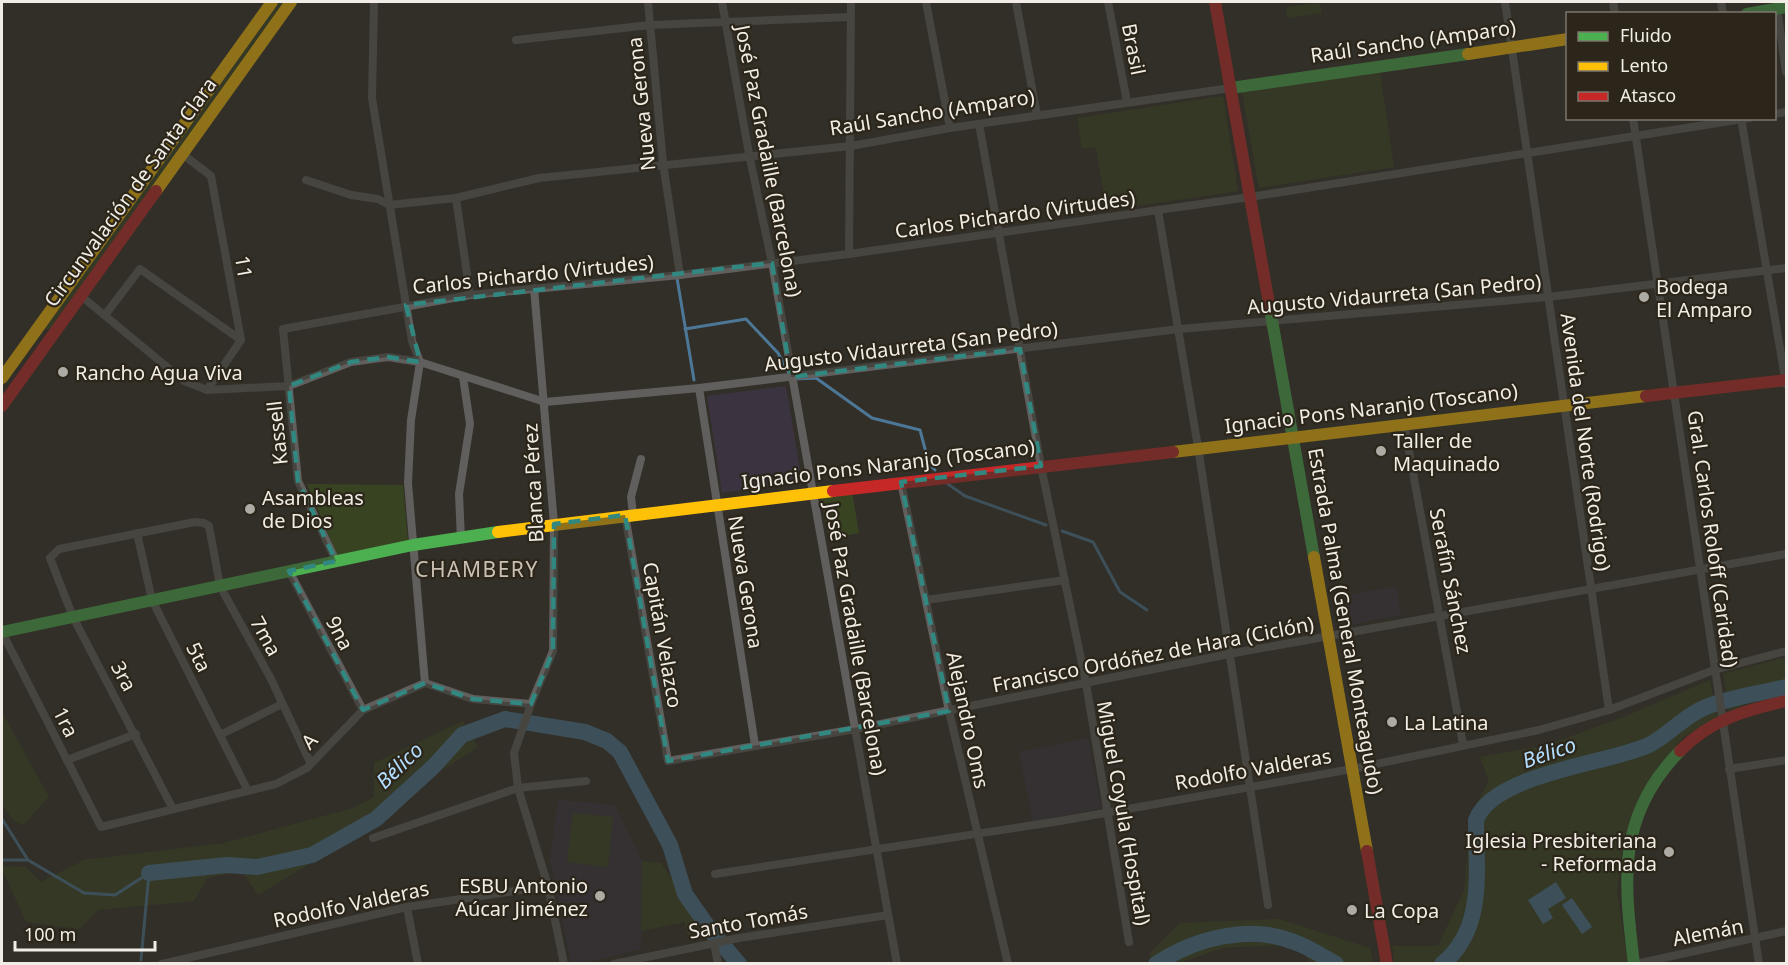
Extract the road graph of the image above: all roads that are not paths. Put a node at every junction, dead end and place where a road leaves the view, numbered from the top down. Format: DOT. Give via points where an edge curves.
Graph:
graph roads {
  1 [pos="272,2"];
  2 [pos="291,2"];
  3 [pos="374,2"];
  4 [pos="648,2"];
  5 [pos="722,2"];
  6 [pos="851,2"];
  7 [pos="926,2"];
  8 [pos="1016,2"];
  9 [pos="1108,2"];
  10 [pos="1215,2"];
  11 [pos="1505,2"];
  12 [pos="1782,7"];
  13 [pos="1758,12"];
  14 [pos="850,17"];
  15 [pos="726,21"];
  16 [pos="650,25"];
  17 [pos="1566,39"];
  18 [pos="516,40"];
  19 [pos="1512,46"];
  20 [pos="1786,72"];
  21 [pos="1231,88"];
  22 [pos="1127,102"];
  23 [pos="1037,115"];
  24 [pos="1633,120"];
  25 [pos="1738,120"];
  26 [pos="1744,120"];
  27 [pos="979,124"];
  28 [pos="950,128"];
  29 [pos="1636,137"];
  30 [pos="851,146"];
  31 [pos="182,153"];
  32 [pos="1527,153"];
  33 [pos="749,154"];
  34 [pos="663,163"];
  35 [pos="306,180"];
  36 [pos="1250,197"];
  37 [pos="456,198"];
  38 [pos="389,205"];
  39 [pos="1158,210"];
  40 [pos="997,233"];
  41 [pos="849,254"];
  42 [pos="772,263"];
  43 [pos="1786,268"];
  44 [pos="1768,270"];
  45 [pos="680,275"];
  46 [pos="1659,282"];
  47 [pos="534,288"];
  48 [pos="80,295"];
  49 [pos="470,295"];
  50 [pos="1548,297"];
  51 [pos="406,305"];
  52 [pos="105,315"];
  53 [pos="1272,321"];
  54 [pos="283,329"];
  55 [pos="1179,329"];
  56 [pos="241,340"];
  57 [pos="1020,349"];
  58 [pos="420,362"];
  59 [pos="463,377"];
  60 [pos="791,377"];
  61 [pos="2,378"];
  62 [pos="1786,381"];
  63 [pos="289,386"];
  64 [pos="699,388"];
  65 [pos="207,390"];
  66 [pos="1676,392"];
  67 [pos="545,402"];
  68 [pos="1564,405"];
  69 [pos="2,406"];
  70 [pos="1404,424"];
  71 [pos="1293,436"];
  72 [pos="1198,447"];
  73 [pos="641,459"];
  74 [pos="1041,466"];
  75 [pos="901,482"];
  76 [pos="813,491"];
  77 [pos="717,503"];
  78 [pos="629,514"];
  79 [pos="554,524"];
  80 [pos="137,533"];
  81 [pos="461,539"];
  82 [pos="413,545"];
  83 [pos="1786,554"];
  84 [pos="336,561"];
  85 [pos="1700,568"];
  86 [pos="289,571"];
  87 [pos="1065,580"];
  88 [pos="220,586"];
  89 [pos="1591,590"];
  90 [pos="152,600"];
  91 [pos="926,600"];
  92 [pos="1442,616"];
  93 [pos="74,617"];
  94 [pos="2,632"];
  95 [pos="1329,637"];
  96 [pos="1786,651"];
  97 [pos="1229,654"];
  98 [pos="1714,670"];
  99 [pos="425,683"];
  100 [pos="1086,683"];
  101 [pos="1786,701"];
  102 [pos="282,704"];
  103 [pos="530,706"];
  104 [pos="363,710"];
  105 [pos="1609,710"];
  106 [pos="949,711"];
  107 [pos="1721,717"];
  108 [pos="856,729"];
  109 [pos="136,734"];
  110 [pos="220,735"];
  111 [pos="1463,744"];
  112 [pos="755,745"];
  113 [pos="67,760"];
  114 [pos="1786,760"];
  115 [pos="668,761"];
  116 [pos="310,762"];
  117 [pos="1352,769"];
  118 [pos="1729,769"];
  119 [pos="586,781"];
  120 [pos="1251,785"];
  121 [pos="518,788"];
  122 [pos="248,791"];
  123 [pos="173,809"];
  124 [pos="1106,812"];
  125 [pos="101,827"];
  126 [pos="976,834"];
  127 [pos="373,838"];
  128 [pos="877,848"];
  129 [pos="715,874"];
  130 [pos="548,886"];
  131 [pos="1268,905"];
  132 [pos="407,907"];
  133 [pos="888,915"];
  134 [pos="1786,931"];
  135 [pos="1755,940"];
  136 [pos="1129,942"];
  137 [pos="714,943"];
  138 [pos="162,963"];
  139 [pos="418,963"];
  140 [pos="564,963"];
  141 [pos="614,963"];
  142 [pos="718,963"];
  143 [pos="897,963"];
  144 [pos="1008,963"];
  145 [pos="1387,963"];
  146 [pos="1635,963"];
  147 [pos="1759,963"];
  1 -- 61 [label="main road, Circunvalación de Santa Clara"];
  2 -- 31 [label="main road, Circunvalación de Santa Clara"];
  3 -- 38 [label="street" via="372,98"];
  4 -- 16 [label="street, Nueva Gerona"];
  5 -- 15 [label="street, José Paz Gradaille (Barcelona)"];
  6 -- 14 [label="street"];
  7 -- 28 [label="street"];
  8 -- 23 [label="street"];
  9 -- 22 [label="street, Brasil"];
  10 -- 21 [label="main road, Estrada Palma (General Monteagudo)"];
  11 -- 19 [label="street, Avenida del Norte (Rodrigo)"];
  12 -- 13 [label="main road"];
  12 -- 20 [label="street"];
  14 -- 15 [label="street"];
  14 -- 30 [label="street"];
  15 -- 16 [label="street"];
  15 -- 33 [label="street, José Paz Gradaille (Barcelona)"];
  16 -- 18 [label="street"];
  16 -- 34 [label="street, Nueva Gerona"];
  17 -- 19 [label="main road, Raúl Sancho (Amparo)"];
  19 -- 21 [label="main road, Raúl Sancho (Amparo)"];
  19 -- 32 [label="street, Avenida del Norte (Rodrigo)"];
  21 -- 22 [label="street, Raúl Sancho (Amparo)"];
  21 -- 36 [label="main road, Estrada Palma (General Monteagudo)"];
  22 -- 23 [label="street, Raúl Sancho (Amparo)"];
  23 -- 27 [label="street, Raúl Sancho (Amparo)"];
  24 -- 29 [label="street, Gral. Carlos Roloff (Caridad)"];
  25 -- 29 [label="street, Carlos Pichardo (Virtudes)"];
  26 -- 44 [label="street"];
  27 -- 28 [label="street, Raúl Sancho (Amparo)"];
  27 -- 40 [label="street, Miguel Coyula (Hospital)"];
  28 -- 30 [label="street, Raúl Sancho (Amparo)"];
  29 -- 32 [label="street, Carlos Pichardo (Virtudes)"];
  29 -- 46 [label="street, Gral. Carlos Roloff (Caridad)"];
  30 -- 33 [label="street, Raúl Sancho (Amparo)"];
  30 -- 41 [label="street"];
  31 -- 48 [label="main road, Circunvalación de Santa Clara"];
  31 -- 56 [label="street, 11" via="211,176"];
  32 -- 36 [label="street, Carlos Pichardo (Virtudes)"];
  32 -- 50 [label="street, Avenida del Norte (Rodrigo)"];
  33 -- 34 [label="street, Raúl Sancho (Amparo)"];
  33 -- 42 [label="street, José Paz Gradaille (Barcelona)"];
  34 -- 37 [label="street, Raúl Sancho (Amparo)" via="539,178"];
  34 -- 45 [label="street, Nueva Gerona"];
  35 -- 38 [label="street, Raúl Sancho (Amparo)"];
  36 -- 39 [label="street, Carlos Pichardo (Virtudes)"];
  36 -- 53 [label="main road, Estrada Palma (General Monteagudo)"];
  37 -- 38 [label="street, Raúl Sancho (Amparo)"];
  37 -- 49 [label="street"];
  38 -- 51 [label="street"];
  39 -- 40 [label="street, Carlos Pichardo (Virtudes)"];
  39 -- 55 [label="street"];
  40 -- 41 [label="street, Carlos Pichardo (Virtudes)"];
  40 -- 57 [label="street, Miguel Coyula (Hospital)"];
  41 -- 42 [label="street, Carlos Pichardo (Virtudes)"];
  42 -- 45 [label="street, Carlos Pichardo (Virtudes)"];
  42 -- 60 [label="street, José Paz Gradaille (Barcelona)"];
  43 -- 44 [label="street, Augusto Vidaurreta (San Pedro)"];
  44 -- 46 [label="street, Augusto Vidaurreta (San Pedro)"];
  44 -- 62 [label="street"];
  45 -- 47 [label="street, Carlos Pichardo (Virtudes)"];
  46 -- 50 [label="street, Augusto Vidaurreta (San Pedro)"];
  46 -- 66 [label="street, Gral. Carlos Roloff (Caridad)"];
  47 -- 49 [label="street, Carlos Pichardo (Virtudes)"];
  47 -- 67 [label="street, Blanca Pérez"];
  48 -- 52 [label="street, Augusto Vidaurreta (San Pedro)"];
  48 -- 69 [label="main road, Circunvalación de Santa Clara"];
  49 -- 51 [label="street, Carlos Pichardo (Virtudes)"];
  50 -- 53 [label="street, Augusto Vidaurreta (San Pedro)"];
  50 -- 68 [label="street, Avenida del Norte (Rodrigo)"];
  51 -- 54 [label="street, Carlos Pichardo (Virtudes)"];
  51 -- 58 [label="street" via="411,341"];
  52 -- 56 [label="street" via="140,269"];
  52 -- 65 [label="street, Augusto Vidaurreta (San Pedro)" via="184,381"];
  53 -- 55 [label="street, Augusto Vidaurreta (San Pedro)"];
  53 -- 71 [label="main road, Estrada Palma (General Monteagudo)"];
  54 -- 63 [label="street, Kassell"];
  55 -- 57 [label="street, Augusto Vidaurreta (San Pedro)"];
  55 -- 72 [label="street"];
  56 -- 65 [label="street"];
  57 -- 60 [label="street, Augusto Vidaurreta (San Pedro)"];
  57 -- 74 [label="street, Miguel Coyula (Hospital)"];
  58 -- 59 [label="street, Augusto Vidaurreta (San Pedro)"];
  58 -- 63 [label="street, Augusto Vidaurreta (San Pedro)" via="387,357 351,362"];
  58 -- 82 [label="street" via="411,420 408,483"];
  59 -- 67 [label="street, Augusto Vidaurreta (San Pedro)"];
  59 -- 81 [label="street" via="470,424 459,494"];
  60 -- 64 [label="street, Augusto Vidaurreta (San Pedro)"];
  60 -- 76 [label="street, José Paz Gradaille (Barcelona)"];
  62 -- 66 [label="main road, Ignacio Pons Naranjo (Toscano)"];
  63 -- 65 [label="street, Augusto Vidaurreta (San Pedro)"];
  63 -- 84 [label="street, Kassell" via="298,481"];
  64 -- 67 [label="street, Augusto Vidaurreta (San Pedro)"];
  64 -- 77 [label="street, Nueva Gerona"];
  66 -- 68 [label="main road, Ignacio Pons Naranjo (Toscano)"];
  66 -- 85 [label="street, Gral. Carlos Roloff (Caridad)"];
  67 -- 79 [label="street, Blanca Pérez"];
  68 -- 70 [label="main road, Ignacio Pons Naranjo (Toscano)"];
  68 -- 89 [label="street, Avenida del Norte (Rodrigo)"];
  70 -- 71 [label="main road, Ignacio Pons Naranjo (Toscano)"];
  70 -- 92 [label="street, Serafín Sánchez"];
  71 -- 72 [label="main road, Ignacio Pons Naranjo (Toscano)"];
  71 -- 95 [label="main road, Estrada Palma (General Monteagudo)"];
  72 -- 74 [label="main road, Ignacio Pons Naranjo (Toscano)"];
  72 -- 97 [label="street"];
  73 -- 78 [label="street, Capitán Velazco"];
  74 -- 75 [label="main road, Ignacio Pons Naranjo (Toscano)"];
  74 -- 87 [label="street, Miguel Coyula (Hospital)"];
  75 -- 76 [label="main road, Ignacio Pons Naranjo (Toscano)"];
  75 -- 91 [label="street, Alejandro Oms"];
  76 -- 77 [label="main road, Ignacio Pons Naranjo (Toscano)"];
  76 -- 108 [label="street, José Paz Gradaille (Barcelona)"];
  77 -- 78 [label="main road, Ignacio Pons Naranjo (Toscano)"];
  77 -- 112 [label="street, Nueva Gerona"];
  78 -- 79 [label="main road, Ignacio Pons Naranjo (Toscano)"];
  78 -- 115 [label="street, Capitán Velazco"];
  79 -- 81 [label="main road, Ignacio Pons Naranjo (Toscano)"];
  79 -- 103 [label="street, Blanca Pérez" via="553,651"];
  80 -- 88 [label="street, 7ma" via="204,523 208,526"];
  80 -- 90 [label="street, 5ta"];
  80 -- 93 [label="street, 3ra" via="59,549 50,558"];
  81 -- 82 [label="main road, Ignacio Pons Naranjo (Toscano)"];
  82 -- 84 [label="main road, Ignacio Pons Naranjo (Toscano)"];
  82 -- 99 [label="street"];
  83 -- 85 [label="street, Francisco Ordóñez de Hara (Ciclón)"];
  84 -- 86 [label="main road, Ignacio Pons Naranjo (Toscano)"];
  85 -- 89 [label="street, Francisco Ordóñez de Hara (Ciclón)"];
  85 -- 98 [label="street, Gral. Carlos Roloff (Caridad)"];
  86 -- 88 [label="main road, Ignacio Pons Naranjo (Toscano)"];
  86 -- 104 [label="street, 9na"];
  87 -- 91 [label="street"];
  87 -- 100 [label="street, Miguel Coyula (Hospital)"];
  88 -- 90 [label="main road, Ignacio Pons Naranjo (Toscano)"];
  88 -- 102 [label="street, 7ma"];
  89 -- 92 [label="street, Francisco Ordóñez de Hara (Ciclón)"];
  89 -- 105 [label="street, Avenida del Norte (Rodrigo)"];
  90 -- 93 [label="main road, Ignacio Pons Naranjo (Toscano)"];
  90 -- 110 [label="street, 5ta"];
  91 -- 106 [label="street, Alejandro Oms"];
  92 -- 95 [label="street, Francisco Ordóñez de Hara (Ciclón)"];
  92 -- 111 [label="street, Serafín Sánchez"];
  93 -- 94 [label="main road, Ignacio Pons Naranjo (Toscano)"];
  93 -- 109 [label="street, 3ra"];
  94 -- 113 [label="street, 1ra"];
  95 -- 97 [label="street, Francisco Ordóñez de Hara (Ciclón)"];
  95 -- 117 [label="main road, Estrada Palma (General Monteagudo)"];
  96 -- 98 [label="street, Rodolfo Valderas"];
  97 -- 100 [label="street, Francisco Ordóñez de Hara (Ciclón)"];
  97 -- 120 [label="street"];
  98 -- 105 [label="street, Rodolfo Valderas"];
  98 -- 107 [label="street, Gral. Carlos Roloff (Caridad)"];
  99 -- 103 [label="street" via="473,699"];
  99 -- 104 [label="street, A"];
  100 -- 106 [label="street, Francisco Ordóñez de Hara (Ciclón)"];
  100 -- 124 [label="street, Miguel Coyula (Hospital)"];
  101 -- 107 [label="main road"];
  102 -- 110 [label="street"];
  102 -- 116 [label="street, 7ma"];
  103 -- 121 [label="street, Blanca Pérez" via="514,753"];
  104 -- 116 [label="street, A"];
  105 -- 111 [label="street, Rodolfo Valderas" via="1539,730"];
  106 -- 108 [label="street, Francisco Ordóñez de Hara (Ciclón)"];
  106 -- 126 [label="street, Alejandro Oms"];
  107 -- 118 [label="street, Gral. Carlos Roloff (Caridad)"];
  107 -- 146 [label="main road" via="1670,760 1639,807 1626,857 1625,890"];
  108 -- 112 [label="street, Francisco Ordóñez de Hara (Ciclón)"];
  108 -- 128 [label="street, José Paz Gradaille (Barcelona)"];
  109 -- 113 [label="street"];
  109 -- 123 [label="street, 3ra"];
  110 -- 122 [label="street, 5ta"];
  111 -- 117 [label="street, Rodolfo Valderas"];
  112 -- 115 [label="street, Francisco Ordóñez de Hara (Ciclón)"];
  113 -- 125 [label="street, 1ra"];
  114 -- 118 [label="street"];
  116 -- 122 [label="street, A" via="307,768 276,784"];
  117 -- 120 [label="street, Rodolfo Valderas"];
  117 -- 145 [label="main road, Estrada Palma (General Monteagudo)"];
  118 -- 135 [label="street, Gral. Carlos Roloff (Caridad)"];
  119 -- 121 [label="street"];
  120 -- 124 [label="street, Rodolfo Valderas"];
  120 -- 131 [label="street"];
  121 -- 127 [label="street"];
  121 -- 130 [label="street"];
  122 -- 123 [label="street, A"];
  123 -- 125 [label="street, A"];
  124 -- 126 [label="street, Rodolfo Valderas"];
  124 -- 136 [label="street, Miguel Coyula (Hospital)"];
  126 -- 128 [label="street, Rodolfo Valderas"];
  126 -- 144 [label="street, Alejandro Oms"];
  128 -- 129 [label="street, Rodolfo Valderas"];
  128 -- 133 [label="street, José Paz Gradaille (Barcelona)"];
  130 -- 132 [label="street, Rodolfo Valderas"];
  130 -- 140 [label="street"];
  132 -- 138 [label="street, Rodolfo Valderas"];
  132 -- 139 [label="street"];
  133 -- 137 [label="street, Santo Tomás"];
  133 -- 143 [label="street, José Paz Gradaille (Barcelona)"];
  134 -- 135 [label="street, Alemán"];
  135 -- 146 [label="street, Alemán"];
  135 -- 147 [label="street, Gral. Carlos Roloff (Caridad)"];
  137 -- 141 [label="street, Santo Tomás"];
  137 -- 142 [label="street"];
}
